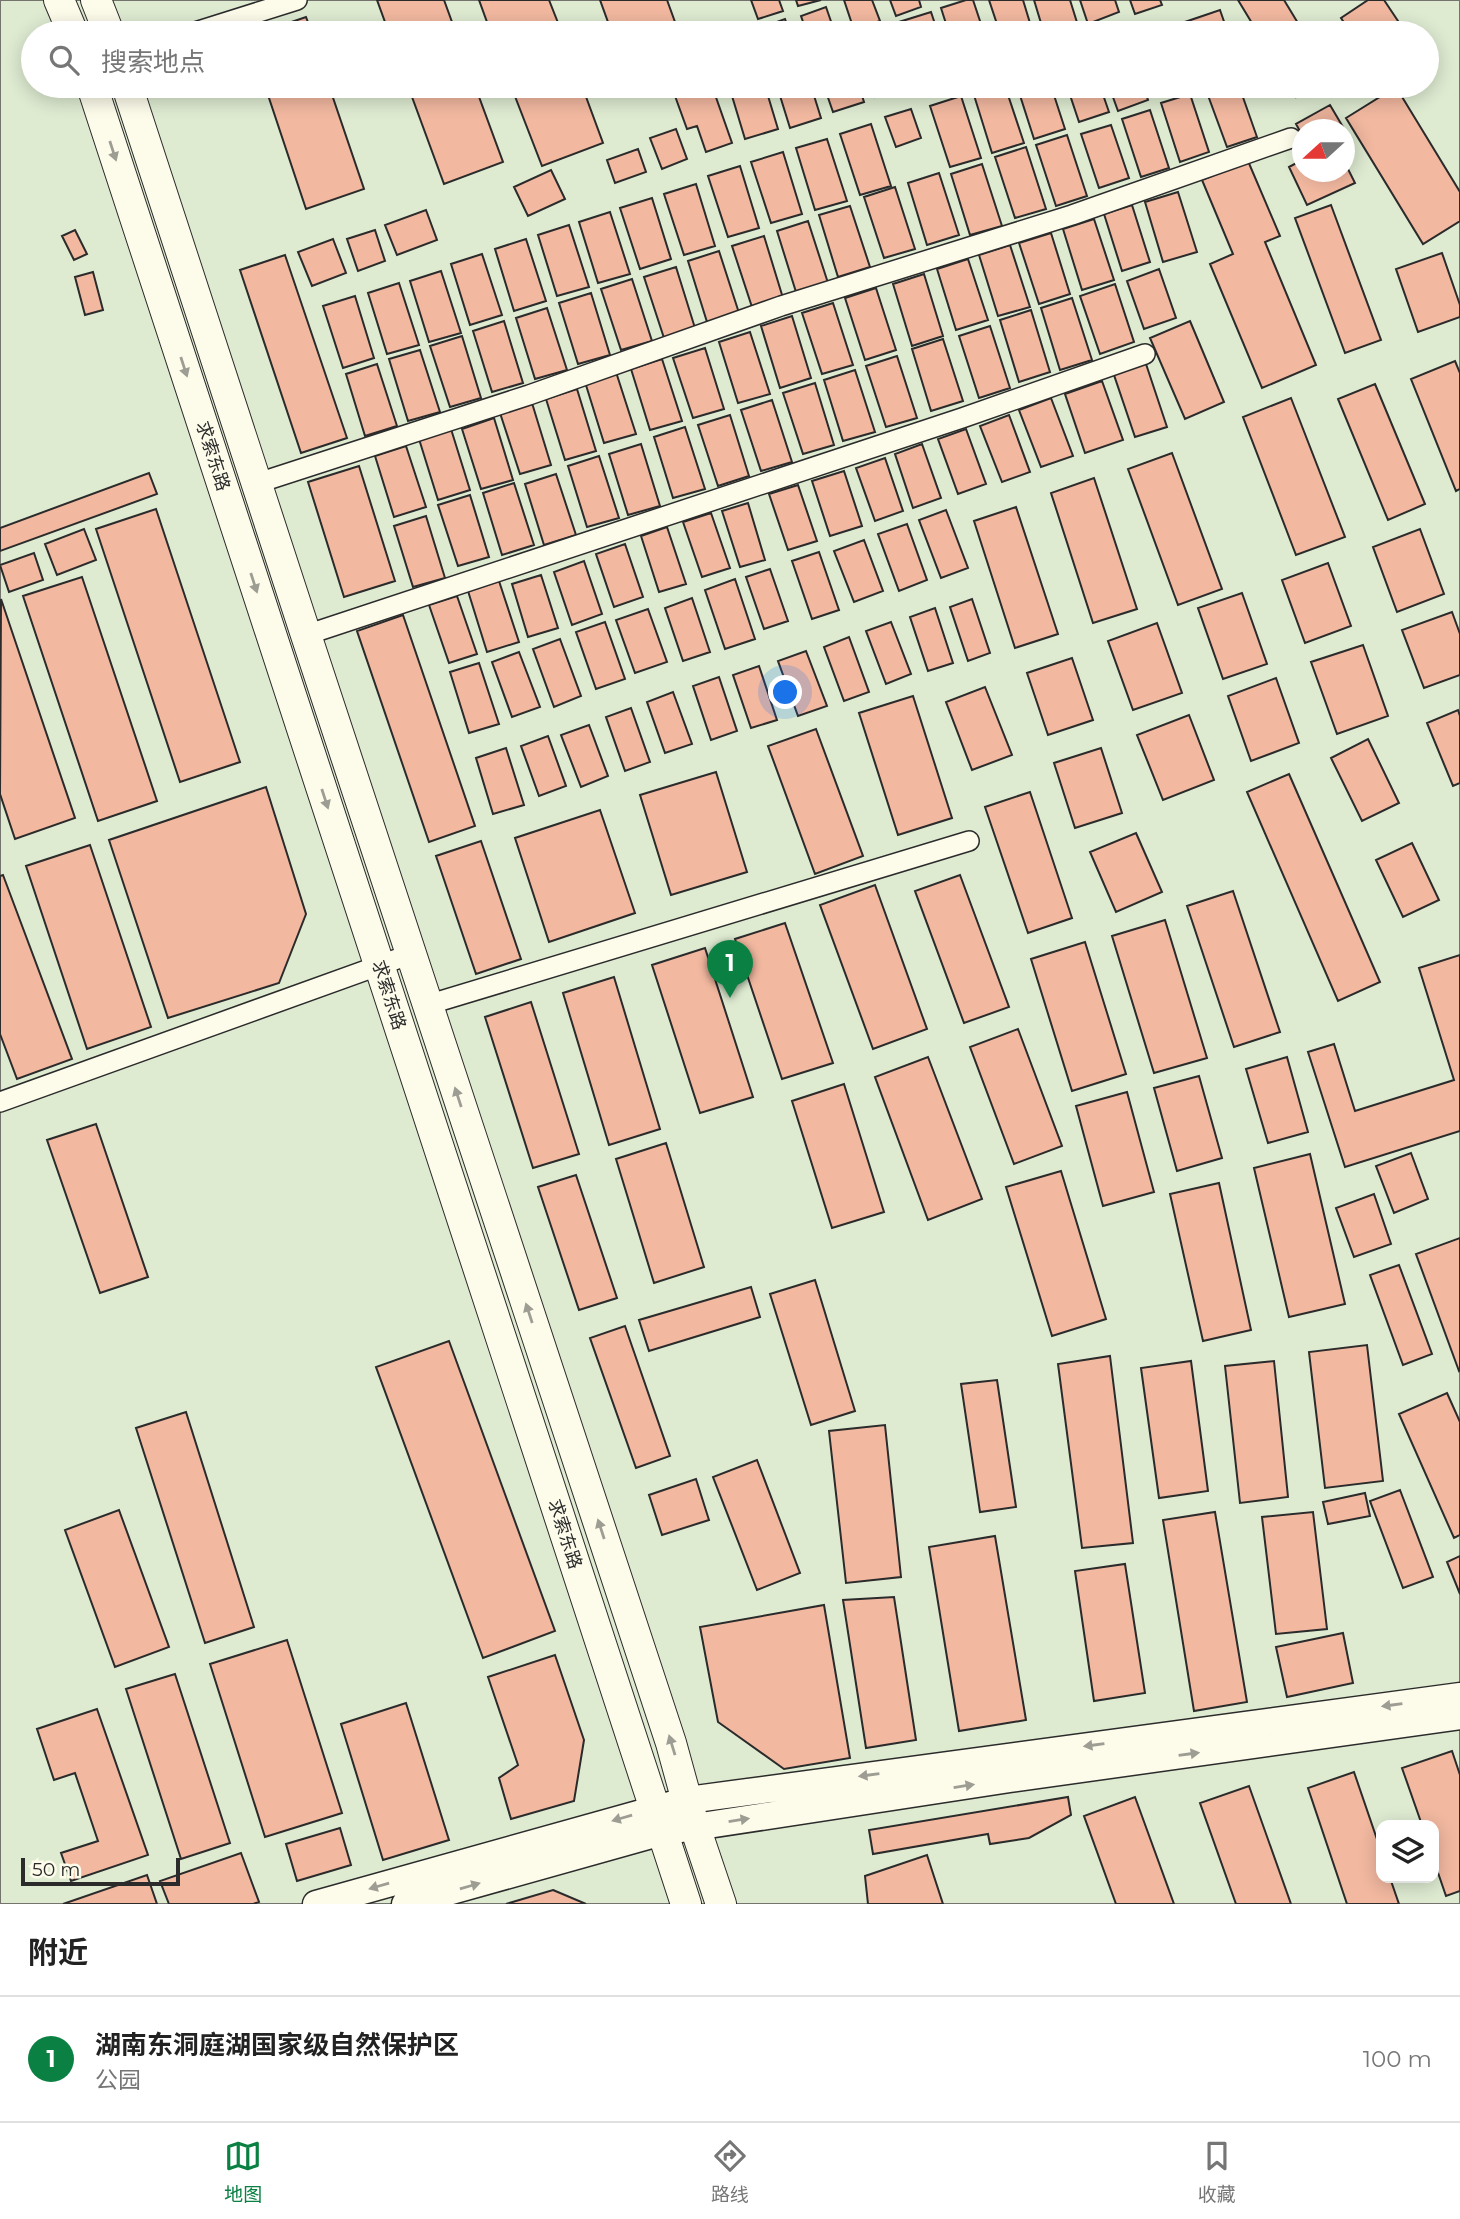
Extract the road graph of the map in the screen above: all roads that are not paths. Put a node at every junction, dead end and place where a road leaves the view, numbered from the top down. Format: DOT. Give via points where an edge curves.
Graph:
graph roads {
  1 [pos="297,0"];
  2 [pos="230,21"];
  3 [pos="96,98"];
  4 [pos="131,98"];
  5 [pos="1291,138"];
  6 [pos="1145,354"];
  7 [pos="258,483"];
  8 [pos="306,635"];
  9 [pos="969,841"];
  10 [pos="411,954"];
  11 [pos="379,965"];
  12 [pos="428,1005"];
  13 [pos="0,1102"];
  14 [pos="1460,1696"];
  15 [pos="1460,1716"];
  16 [pos="691,1813"];
  17 [pos="659,1820"];
  18 [pos="316,1904"];
  19 [pos="405,1904"];
  20 [pos="686,1904"];
  21 [pos="720,1904"];
  1 -- 2 [label="street"];
  3 -- 11 [label="main road, 求索东路, one-way"];
  4 -- 7 [label="main road, 求索东路"];
  5 -- 7 [label="street" via="1072,215 781,306 529,395"];
  6 -- 8 [label="street"];
  7 -- 8 [label="main road, 求索东路"];
  8 -- 10 [label="main road, 求索东路"];
  9 -- 12 [label="street"];
  10 -- 11 [label="street"];
  10 -- 12 [label="main road, 求索东路"];
  11 -- 13 [label="street"];
  11 -- 17 [label="main road, 求索东路"];
  16 -- 12 [label="main road, 求索东路, one-way"];
  14 -- 16 [label="main road, one-way"];
  16 -- 15 [label="main road, one-way" via="1010,1779"];
  16 -- 17 [label="main road"];
  16 -- 21 [label="main road, 求索东路"];
  17 -- 18 [label="main road, one-way"];
  19 -- 17 [label="main road, one-way"];
  17 -- 20 [label="main road, 求索东路"];
}
